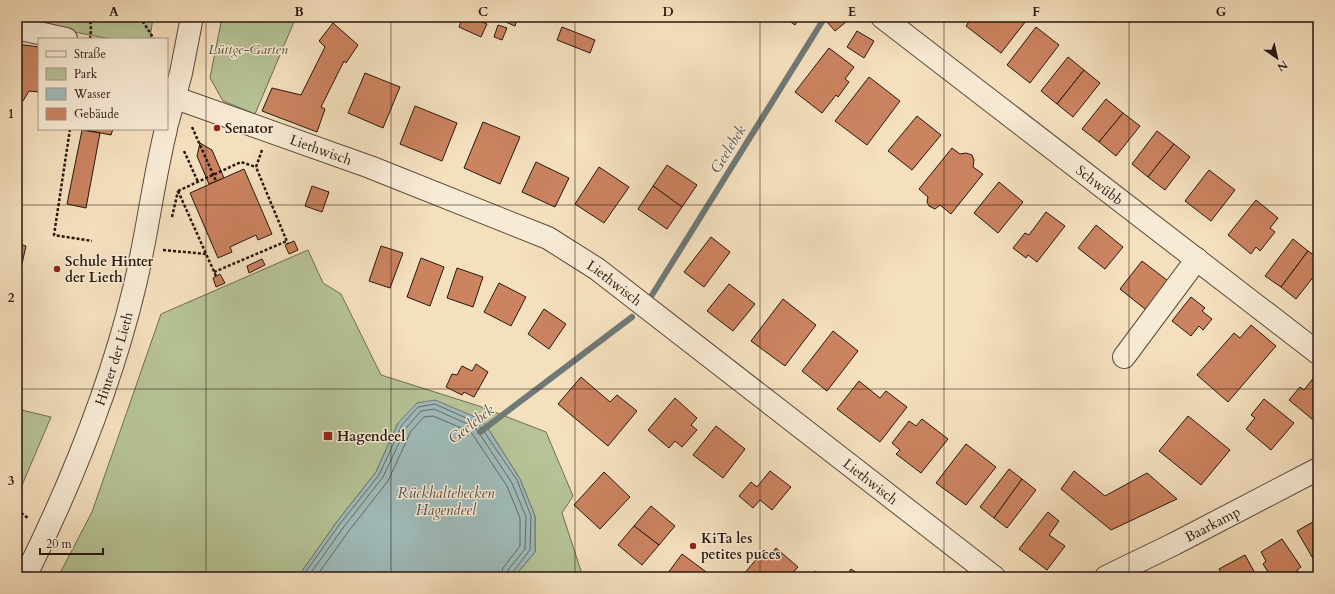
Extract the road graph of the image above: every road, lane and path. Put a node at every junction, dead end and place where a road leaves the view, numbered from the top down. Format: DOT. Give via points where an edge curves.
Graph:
graph roads {
  1 [pos="90,17"];
  2 [pos="140,17"];
  3 [pos="192,17"];
  4 [pos="882,17"];
  5 [pos="25,30"];
  6 [pos="61,38"];
  7 [pos="90,38"];
  8 [pos="153,38"];
  9 [pos="174,71"];
  10 [pos="177,98"];
  11 [pos="168,124"];
  12 [pos="70,130"];
  13 [pos="269,131"];
  14 [pos="165,132"];
  15 [pos="256,167"];
  16 [pos="214,174"];
  17 [pos="216,181"];
  18 [pos="198,182"];
  19 [pos="92,242"];
  20 [pos="143,249"];
  21 [pos="206,254"];
  22 [pos="1197,259"];
  23 [pos="214,272"];
  24 [pos="216,276"];
  25 [pos="1318,353"];
  26 [pos="1124,357"];
  27 [pos="1318,469"];
  28 [pos="17,510"];
  29 [pos="28,518"];
  30 [pos="25,577"];
  31 [pos="994,577"];
  32 [pos="1106,577"];
  1 -- 7 [label="path"];
  2 -- 8 [label="path"];
  3 -- 9 [label="street, Hinter der Lieth"];
  4 -- 22 [label="street, Schwübb"];
  5 -- 6 [label="street"];
  9 -- 10 [label="street, Hinter der Lieth"];
  10 -- 11 [label="street, Hinter der Lieth"];
  10 -- 13 [label="street, Liethwisch"];
  10 -- 16 [label="path"];
  12 -- 19 [label="path" via="54,235"];
  13 -- 15 [label="path"];
  13 -- 31 [label="street, Liethwisch" via="370,167 548,238 597,269 647,306"];
  14 -- 18 [label="path" via="182,147"];
  14 -- 20 [label="street, Hinter der Lieth"];
  15 -- 16 [label="path" via="241,162"];
  15 -- 23 [label="path" via="288,242"];
  16 -- 17 [label="path"];
  16 -- 18 [label="path"];
  18 -- 21 [label="path" via="178,190"];
  20 -- 21 [label="path"];
  20 -- 30 [label="street, Hinter der Lieth" via="125,325 88,434 67,488"];
  21 -- 23 [label="path"];
  22 -- 25 [label="street, Schwübb"];
  22 -- 26 [label="street"];
  23 -- 24 [label="path"];
  27 -- 32 [label="street, Baarkamp"];
  28 -- 29 [label="path"];
}
